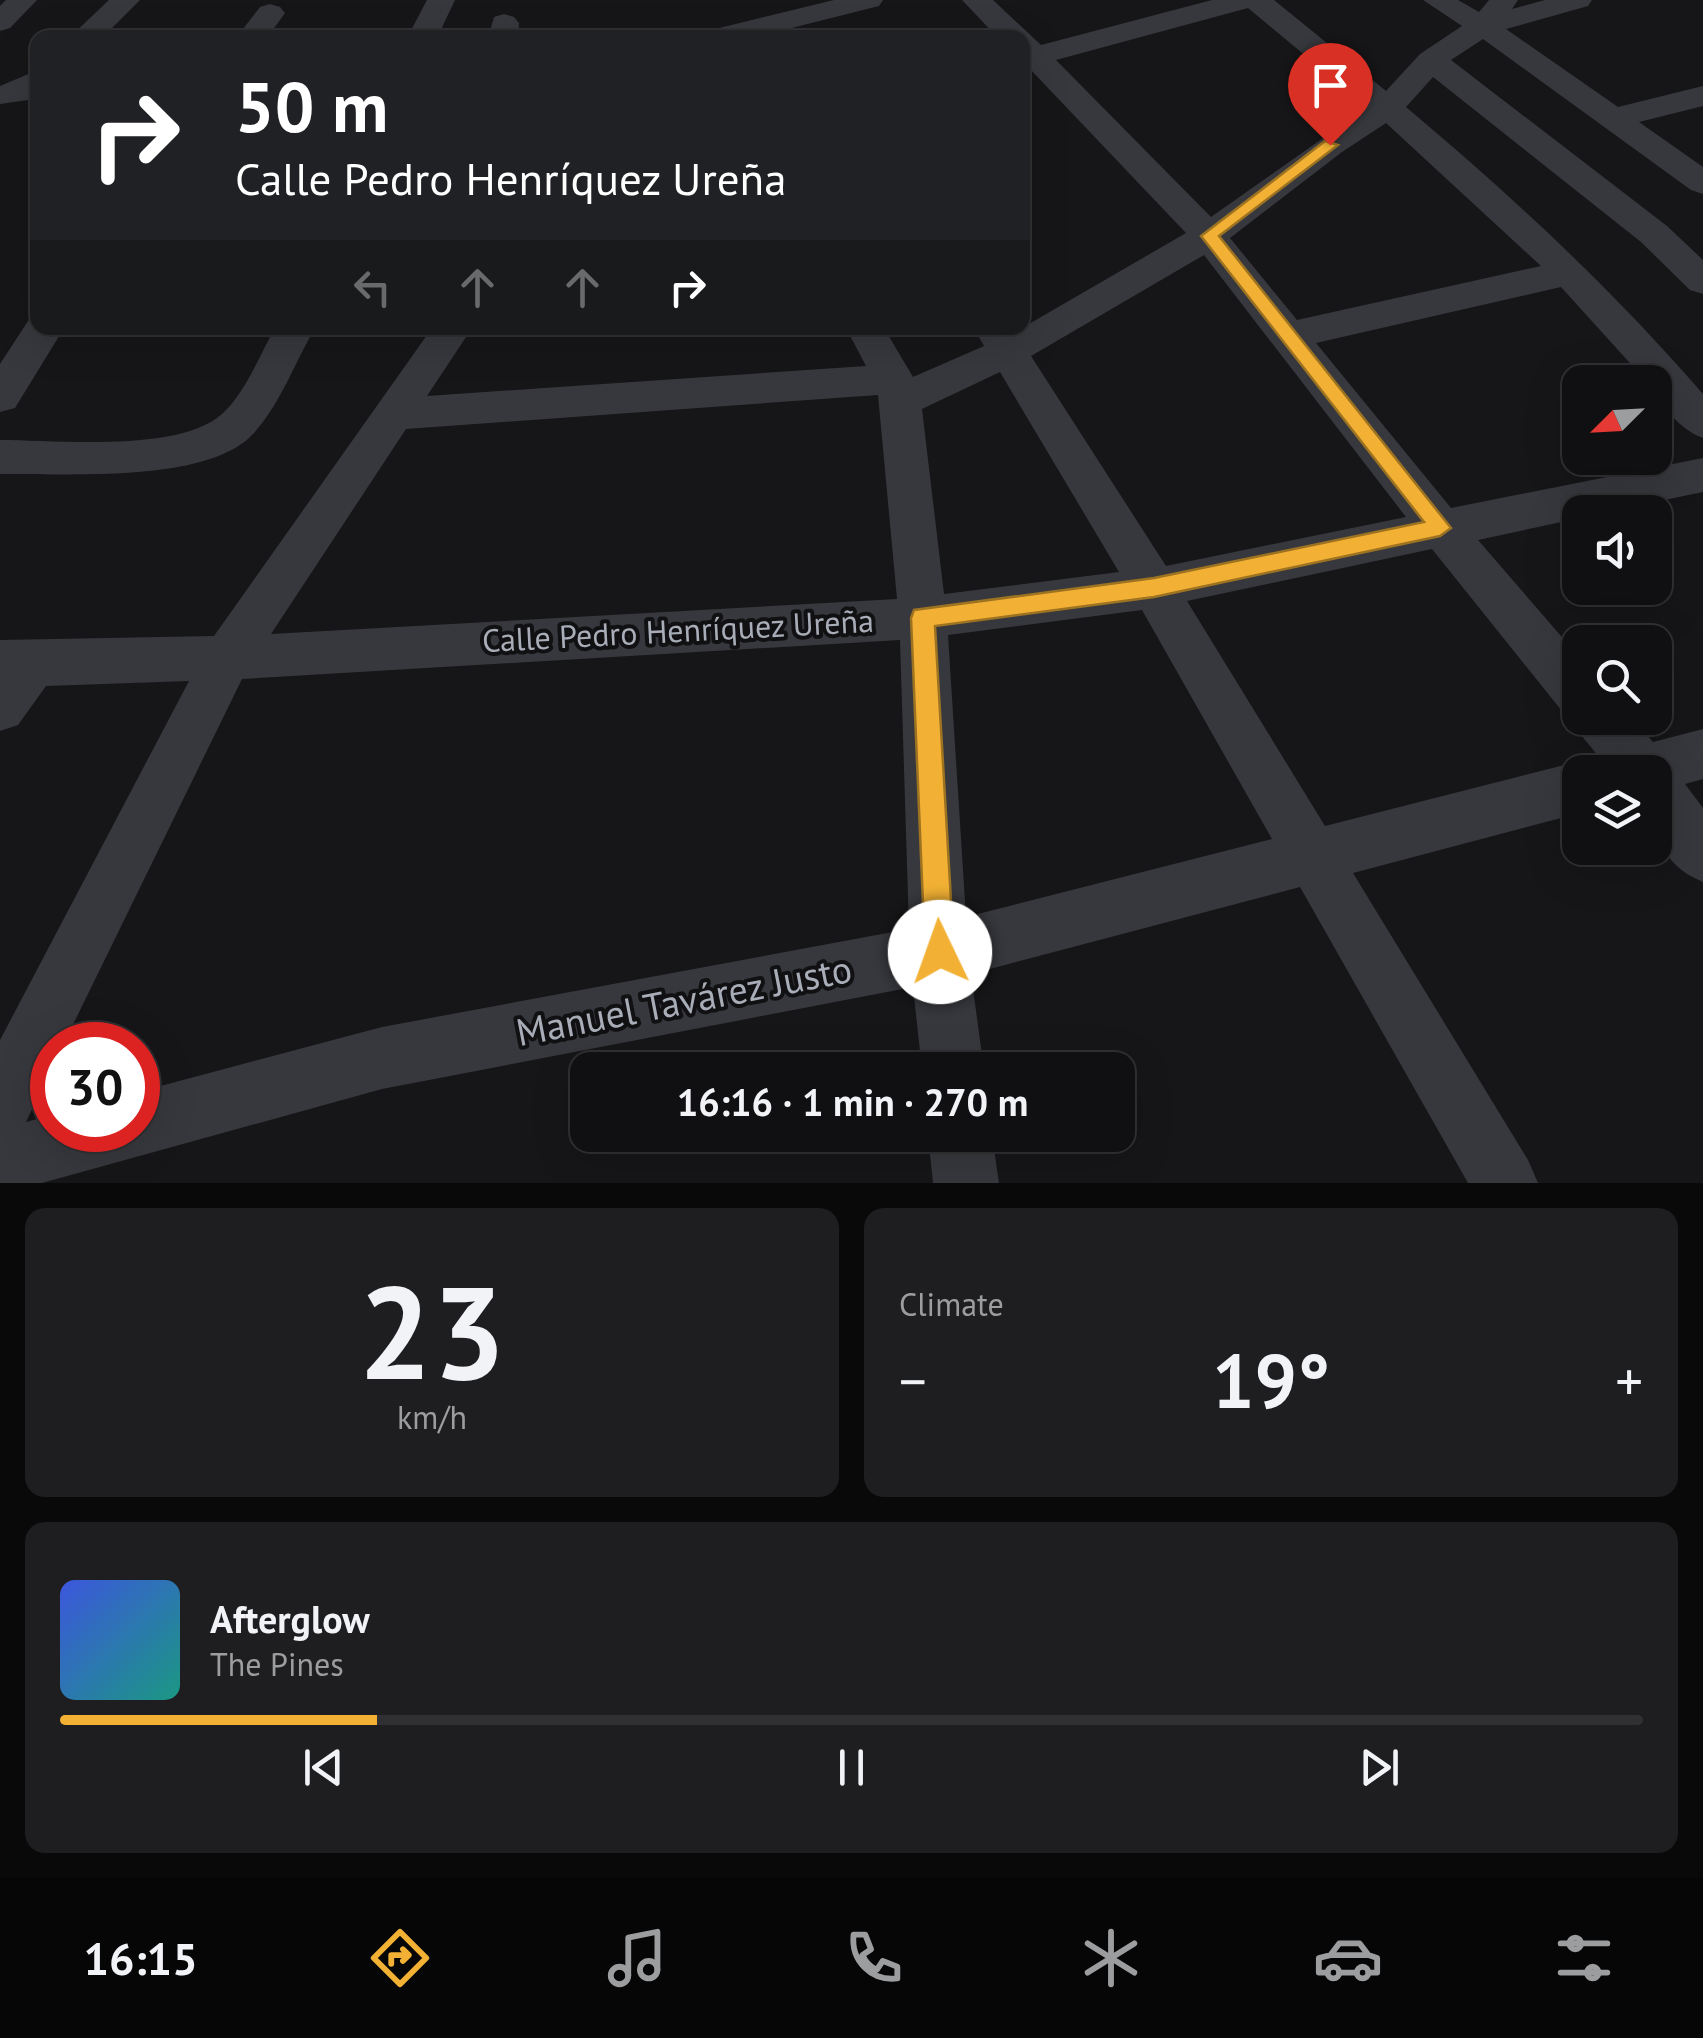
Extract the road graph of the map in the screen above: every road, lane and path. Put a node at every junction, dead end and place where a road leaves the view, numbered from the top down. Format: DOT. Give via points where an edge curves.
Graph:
graph roads {
  1 [pos="23,0"];
  2 [pos="126,0"];
  3 [pos="441,0"];
  4 [pos="869,0"];
  5 [pos="976,0"];
  6 [pos="1244,0"];
  7 [pos="1256,0"];
  8 [pos="1438,0"];
  9 [pos="1578,0"];
  10 [pos="270,12"];
  11 [pos="1494,13"];
  12 [pos="0,22"];
  13 [pos="709,29"];
  14 [pos="93,30"];
  15 [pos="257,30"];
  16 [pos="426,30"];
  17 [pos="1006,30"];
  18 [pos="1030,48"];
  19 [pos="1030,54"];
  20 [pos="1432,60"];
  21 [pos="30,84"];
  22 [pos="0,95"];
  23 [pos="1703,96"];
  24 [pos="1388,108"];
  25 [pos="1615,118"];
  26 [pos="1703,184"];
  27 [pos="1209,236"];
  28 [pos="1568,273"];
  29 [pos="1703,281"];
  30 [pos="1030,325"];
  31 [pos="40,335"];
  32 [pos="291,335"];
  33 [pos="447,335"];
  34 [pos="870,335"];
  35 [pos="1290,335"];
  36 [pos="1001,339"];
  37 [pos="897,390"];
  38 [pos="0,397"];
  39 [pos="391,414"];
  40 [pos="1703,422"];
  41 [pos="0,457"];
  42 [pos="1703,475"];
  43 [pos="1440,528"];
  44 [pos="1154,588"];
  45 [pos="922,618"];
  46 [pos="227,658"];
  47 [pos="17,663"];
  48 [pos="1562,674"];
  49 [pos="0,708"];
  50 [pos="1612,735"];
  51 [pos="1703,754"];
  52 [pos="1628,755"];
  53 [pos="1672,766"];
  54 [pos="1562,792"];
  55 [pos="1672,813"];
  56 [pos="1703,854"];
  57 [pos="1313,858"];
  58 [pos="940,952"];
  59 [pos="951,1052"];
  60 [pos="0,1106"];
  61 [pos="160,1118"];
  62 [pos="36,1152"];
  63 [pos="962,1152"];
  64 [pos="0,1162"];
  65 [pos="966,1183"];
  66 [pos="1505,1183"];
  1 -- 12 [label="street"];
  2 -- 14 [label="street"];
  3 -- 16 [label="street"];
  4 -- 13 [label="street"];
  5 -- 17 [label="street"];
  6 -- 18 [label="street"];
  7 -- 24 [label="street"];
  8 -- 11 [label="street"];
  9 -- 11 [label="street"];
  10 -- 15 [label="street"];
  11 -- 20 [label="street"];
  11 -- 25 [label="street"];
  19 -- 27 [label="street"];
  20 -- 24 [label="street"];
  20 -- 29 [label="street" via="1654,234"];
  21 -- 22 [label="street"];
  23 -- 25 [label="street"];
  24 -- 27 [label="street"];
  24 -- 28 [label="street"];
  25 -- 26 [label="street"];
  27 -- 30 [label="street"];
  27 -- 35 [label="street"];
  28 -- 35 [label="street"];
  28 -- 40 [label="street"];
  31 -- 38 [label="street"];
  32 -- 41 [label="street" via="238,425 215,442 185,452"];
  33 -- 39 [label="street"];
  34 -- 37 [label="street"];
  35 -- 43 [label="street"];
  36 -- 37 [label="street"];
  36 -- 44 [label="street"];
  37 -- 39 [label="street"];
  37 -- 45 [label="street"];
  39 -- 46 [label="street"];
  42 -- 43 [label="street, Calle Pedro Henríquez Ureña"];
  43 -- 44 [label="street, Calle Pedro Henríquez Ureña"];
  43 -- 48 [label="street"];
  44 -- 45 [label="street, Calle Pedro Henríquez Ureña"];
  44 -- 57 [label="street"];
  45 -- 46 [label="street, Calle Pedro Henríquez Ureña"];
  45 -- 58 [label="street"];
  46 -- 47 [label="street, Calle Pedro Henríquez Ureña"];
  46 -- 60 [label="street"];
  47 -- 49 [label="street"];
  50 -- 52 [label="street"];
  51 -- 53 [label="street"];
  54 -- 57 [label="street, Manuel Tavárez Justo"];
  55 -- 56 [label="street"];
  57 -- 58 [label="street, Manuel Tavárez Justo"];
  57 -- 66 [label="street"];
  58 -- 59 [label="street"];
  58 -- 61 [label="street, Manuel Tavárez Justo" via="382,1058"];
  62 -- 64 [label="street"];
  63 -- 65 [label="street"];
}
